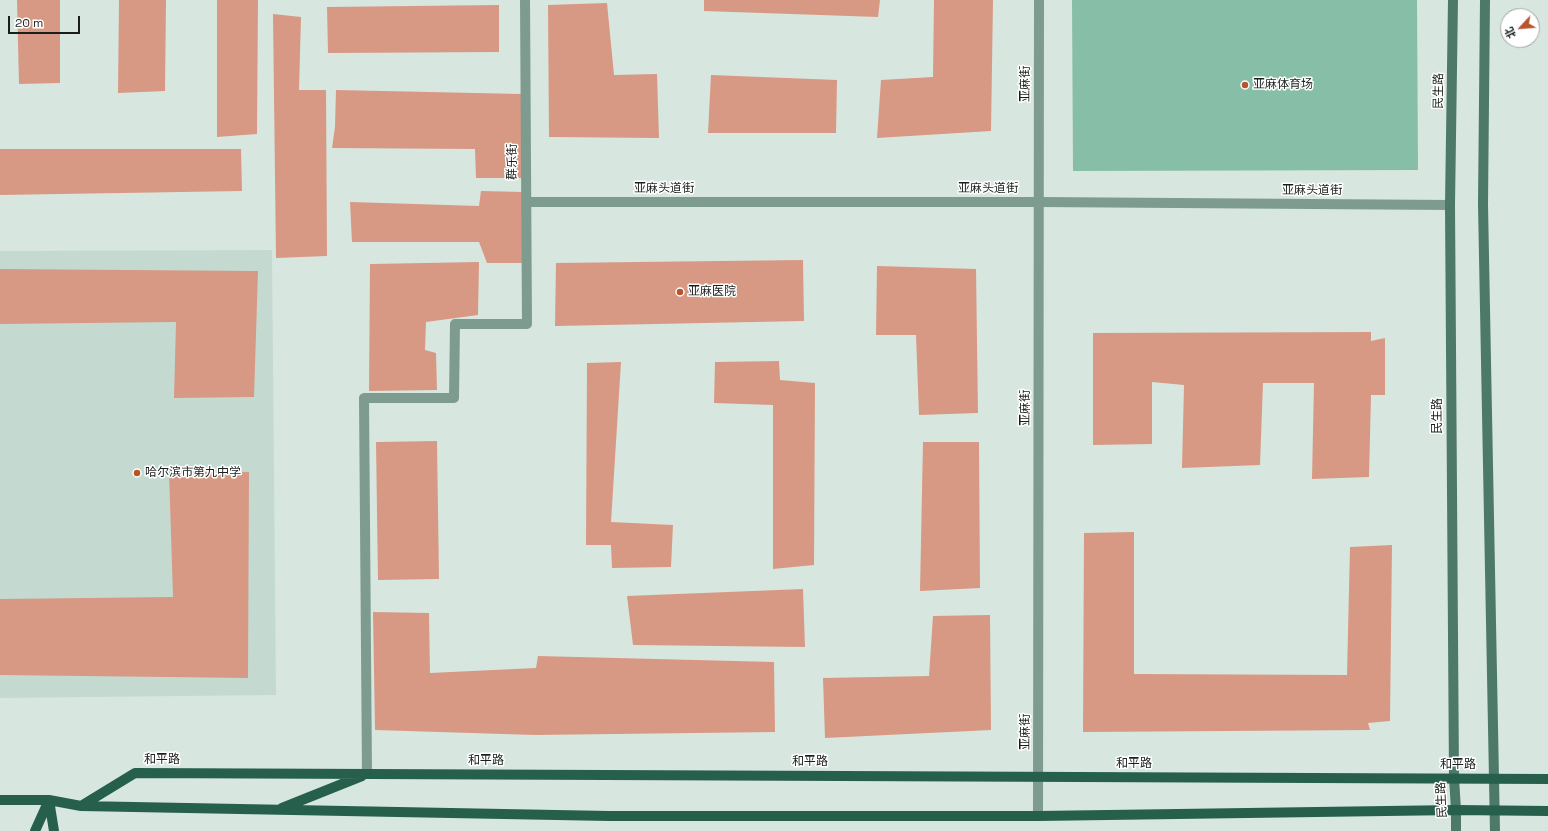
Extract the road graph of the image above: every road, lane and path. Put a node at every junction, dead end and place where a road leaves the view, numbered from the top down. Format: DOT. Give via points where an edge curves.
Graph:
graph roads {
  1 [pos="525,0"];
  2 [pos="1039,0"];
  3 [pos="1453,0"];
  4 [pos="1485,0"];
  5 [pos="526,202"];
  6 [pos="1039,202"];
  7 [pos="1450,205"];
  8 [pos="367,774"];
  9 [pos="1038,776"];
  10 [pos="1454,778"];
  11 [pos="1493,778"];
  12 [pos="1548,778"];
  13 [pos="0,800"];
  14 [pos="49,800"];
  15 [pos="81,806"];
  16 [pos="277,810"];
  17 [pos="1456,810"];
  18 [pos="1494,810"];
  19 [pos="1548,811"];
  20 [pos="1038,816"];
  21 [pos="35,831"];
  22 [pos="54,831"];
  23 [pos="1456,831"];
  24 [pos="1494,831"];
  1 -- 5 [label="street, 群乐街"];
  2 -- 6 [label="street, 亚麻街"];
  3 -- 7 [label="main road, 民生路"];
  4 -- 11 [label="main road" via="1483,204"];
  5 -- 6 [label="street, 亚麻头道街"];
  5 -- 8 [label="street, 群乐街" via="527,324 455,324 454,398 364,398"];
  6 -- 7 [label="street, 亚麻头道街"];
  6 -- 9 [label="street, 亚麻街"];
  7 -- 10 [label="main road, 民生路"];
  8 -- 9 [label="main road, 和平路"];
  8 -- 15 [label="main road, 和平路" via="135,773"];
  8 -- 16 [label="main road"];
  9 -- 10 [label="main road, 和平路"];
  9 -- 20 [label="street, 亚麻街"];
  10 -- 11 [label="main road, 和平路"];
  10 -- 17 [label="main road, 民生路"];
  11 -- 12 [label="main road, 和平路"];
  11 -- 18 [label="main road"];
  13 -- 14 [label="main road"];
  14 -- 15 [label="main road"];
  14 -- 21 [label="main road"];
  14 -- 22 [label="main road"];
  15 -- 16 [label="main road"];
  16 -- 20 [label="main road" via="609,816"];
  17 -- 18 [label="main road"];
  17 -- 20 [label="main road"];
  17 -- 23 [label="main road, 民生路"];
  18 -- 19 [label="main road"];
  18 -- 24 [label="main road"];
}
